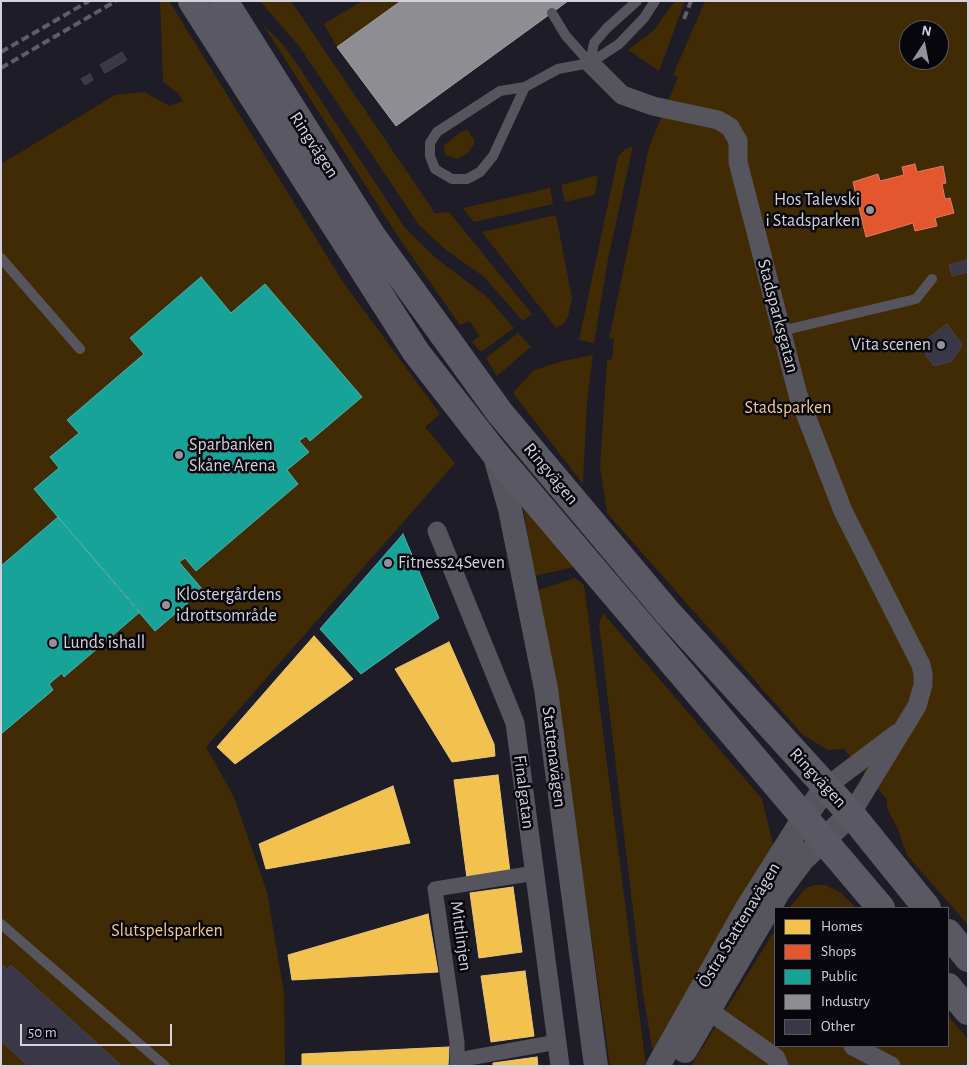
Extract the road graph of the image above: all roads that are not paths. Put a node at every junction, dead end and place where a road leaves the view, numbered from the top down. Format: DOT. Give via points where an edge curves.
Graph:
graph roads {
  1 [pos="192,1"];
  2 [pos="224,1"];
  3 [pos="637,1"];
  4 [pos="655,1"];
  5 [pos="552,13"];
  6 [pos="590,63"];
  7 [pos="525,87"];
  8 [pos="1,258"];
  9 [pos="932,278"];
  10 [pos="782,332"];
  11 [pos="80,349"];
  12 [pos="493,451"];
  13 [pos="437,531"];
  14 [pos="905,727"];
  15 [pos="826,787"];
  16 [pos="851,814"];
  17 [pos="804,818"];
  18 [pos="822,840"];
  19 [pos="535,873"];
  20 [pos="880,907"];
  21 [pos="927,907"];
  22 [pos="1,924"];
  23 [pos="949,934"];
  24 [pos="968,958"];
  25 [pos="949,988"];
  26 [pos="700,1007"];
  27 [pos="968,1011"];
  28 [pos="557,1042"];
  29 [pos="855,1047"];
  30 [pos="781,1057"];
  31 [pos="457,1063"];
  32 [pos="165,1066"];
  33 [pos="560,1066"];
  34 [pos="596,1066"];
  35 [pos="658,1066"];
  36 [pos="677,1066"];
  37 [pos="891,1066"];
  1 -- 12 [label="main road, Ringvägen" via="416,352"];
  2 -- 15 [label="main road, Ringvägen" via="372,236 500,413 668,613"];
  3 -- 6 [label="lane" via="594,44"];
  4 -- 6 [label="lane" via="619,44"];
  5 -- 6 [label="lane" via="566,36"];
  6 -- 7 [label="lane" via="558,69"];
  6 -- 10 [label="street, Stadsparksgatan" via="622,95 637,102 718,120 730,127 738,141 738,162"];
  7 -- 7 [label="lane" via="500,91 437,132 430,143 435,169 452,179 467,179 480,172 493,156"];
  8 -- 11 [label="lane"];
  9 -- 10 [label="lane" via="916,299"];
  10 -- 14 [label="street, Stadsparksgatan" via="798,394 843,511 921,665 921,696"];
  12 -- 17 [label="main road, Ringvägen"];
  12 -- 34 [label="street, Stattenavägen" via="510,509 546,689"];
  13 -- 19 [label="street, Finalgatan" via="515,723"];
  14 -- 15 [label="street, Stadsparksgatan"];
  14 -- 16 [label="street, Stadsparksgatan"];
  15 -- 16 [label="main road, Ringvägen"];
  15 -- 17 [label="street, Östra Stattenavägen"];
  16 -- 18 [label="street, Östra Stattenavägen"];
  16 -- 21 [label="main road, Ringvägen"];
  17 -- 18 [label="main road, Ringvägen"];
  17 -- 26 [label="street, Östra Stattenavägen" via="746,910"];
  18 -- 20 [label="main road, Ringvägen"];
  18 -- 26 [label="street, Östra Stattenavägen" via="779,891"];
  19 -- 28 [label="street, Finalgatan"];
  19 -- 31 [label="street, Mittlinjen" via="435,888"];
  22 -- 32 [label="lane"];
  23 -- 24 [label="main road"];
  25 -- 27 [label="main road"];
  26 -- 30 [label="street"];
  26 -- 35 [label="street, Östra Stattenavägen"];
  26 -- 36 [label="street, Östra Stattenavägen"];
  28 -- 31 [label="street, Mittlinjen"];
  28 -- 33 [label="street, Finalgatan"];
  29 -- 37 [label="street"];
}
